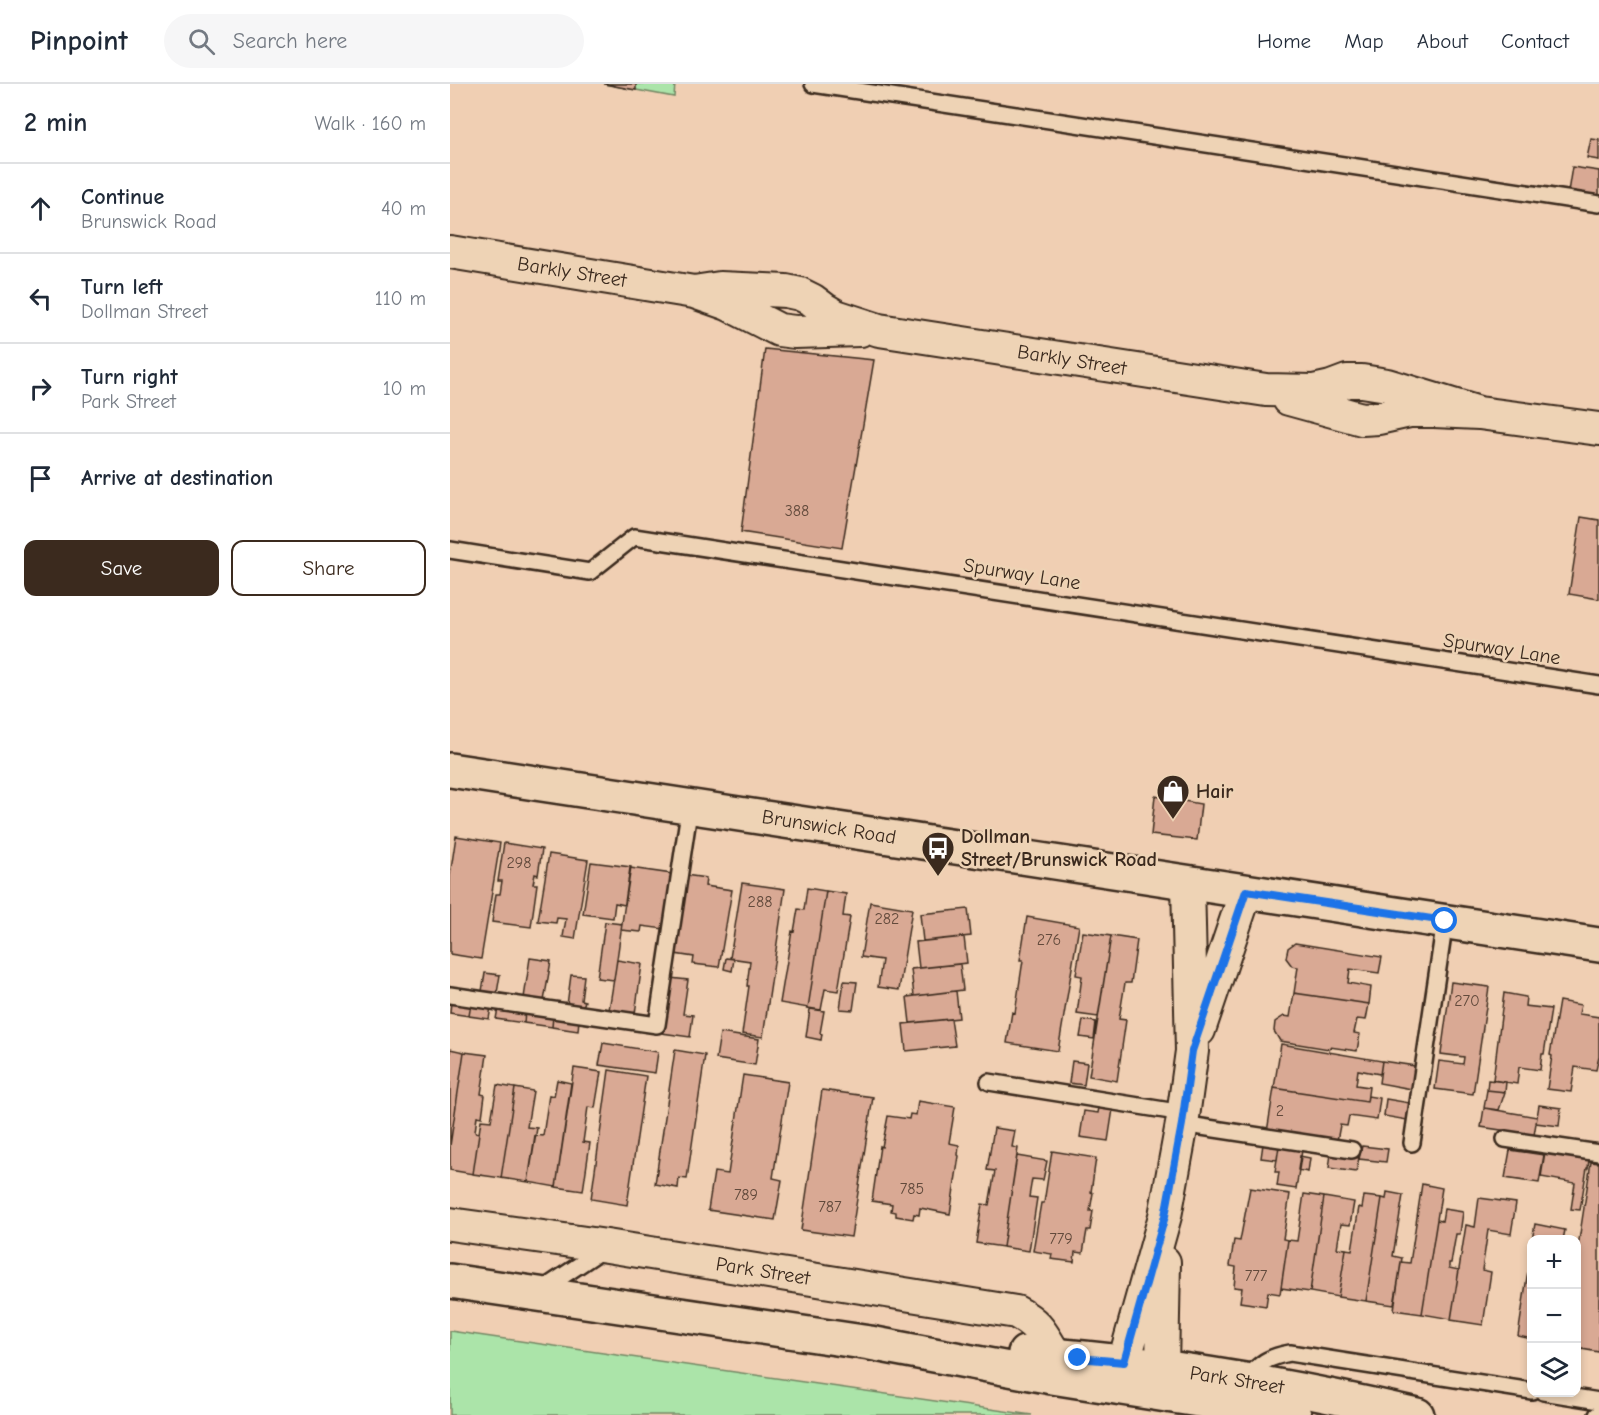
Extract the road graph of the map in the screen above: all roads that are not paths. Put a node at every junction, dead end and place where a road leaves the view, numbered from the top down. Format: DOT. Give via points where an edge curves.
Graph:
graph roads {
  1 [pos="813,84"];
  2 [pos="1599,204"];
  3 [pos="450,252"];
  4 [pos="1599,429"];
  5 [pos="450,550"];
  6 [pos="1599,685"];
  7 [pos="450,770"];
  8 [pos="690,805"];
  9 [pos="1188,883"];
  10 [pos="1246,891"];
  11 [pos="1445,921"];
  12 [pos="1599,945"];
  13 [pos="450,995"];
  14 [pos="1192,1051"];
  15 [pos="989,1082"];
  16 [pos="1183,1118"];
  17 [pos="1505,1139"];
  18 [pos="1412,1143"];
  19 [pos="1352,1150"];
  20 [pos="1599,1153"];
  21 [pos="1165,1216"];
  22 [pos="450,1224"];
  23 [pos="607,1246"];
  24 [pos="450,1281"];
  25 [pos="537,1293"];
  26 [pos="870,1343"];
  27 [pos="1055,1355"];
  28 [pos="1122,1375"];
  29 [pos="1160,1380"];
  30 [pos="1527,1390"];
  31 [pos="1236,1392"];
  32 [pos="1574,1397"];
  33 [pos="1599,1401"];
  34 [pos="1294,1415"];
  35 [pos="1416,1415"];
  1 -- 2 [label="lane"];
  3 -- 4 [label="street, Barkly Street" via="694,292 779,330 879,330 1266,390 1313,392 1347,381 1362,381 1479,413"];
  5 -- 6 [label="lane, Spurway Lane" via="590,572 634,537"];
  7 -- 8 [label="street, Brunswick Road"];
  8 -- 9 [label="street, Brunswick Road"];
  8 -- 13 [label="lane" via="657,1025"];
  9 -- 10 [label="street, Brunswick Road"];
  9 -- 14 [label="street"];
  10 -- 11 [label="street, Brunswick Road"];
  10 -- 14 [label="street"];
  11 -- 12 [label="street, Brunswick Road"];
  11 -- 18 [label="lane"];
  14 -- 16 [label="street"];
  15 -- 16 [label="lane"];
  16 -- 19 [label="lane"];
  16 -- 21 [label="street"];
  17 -- 20 [label="lane"];
  21 -- 28 [label="street"];
  21 -- 29 [label="street"];
  22 -- 23 [label="street, Park Street"];
  23 -- 25 [label="lane"];
  23 -- 27 [label="street, Park Street" via="1016,1312 1040,1330"];
  24 -- 25 [label="street, Park Street"];
  25 -- 26 [label="street, Park Street"];
  26 -- 27 [label="street, Park Street"];
  26 -- 28 [label="street, Park Street" via="1052,1377"];
  27 -- 28 [label="street, Park Street"];
  28 -- 29 [label="street, Park Street"];
  29 -- 31 [label="street, Park Street"];
  30 -- 31 [label="lane" via="1290,1353 1262,1362"];
  31 -- 34 [label="street, Park Street"];
  31 -- 35 [label="street, Park Street" via="1340,1397"];
  32 -- 33 [label="lane"];
}
